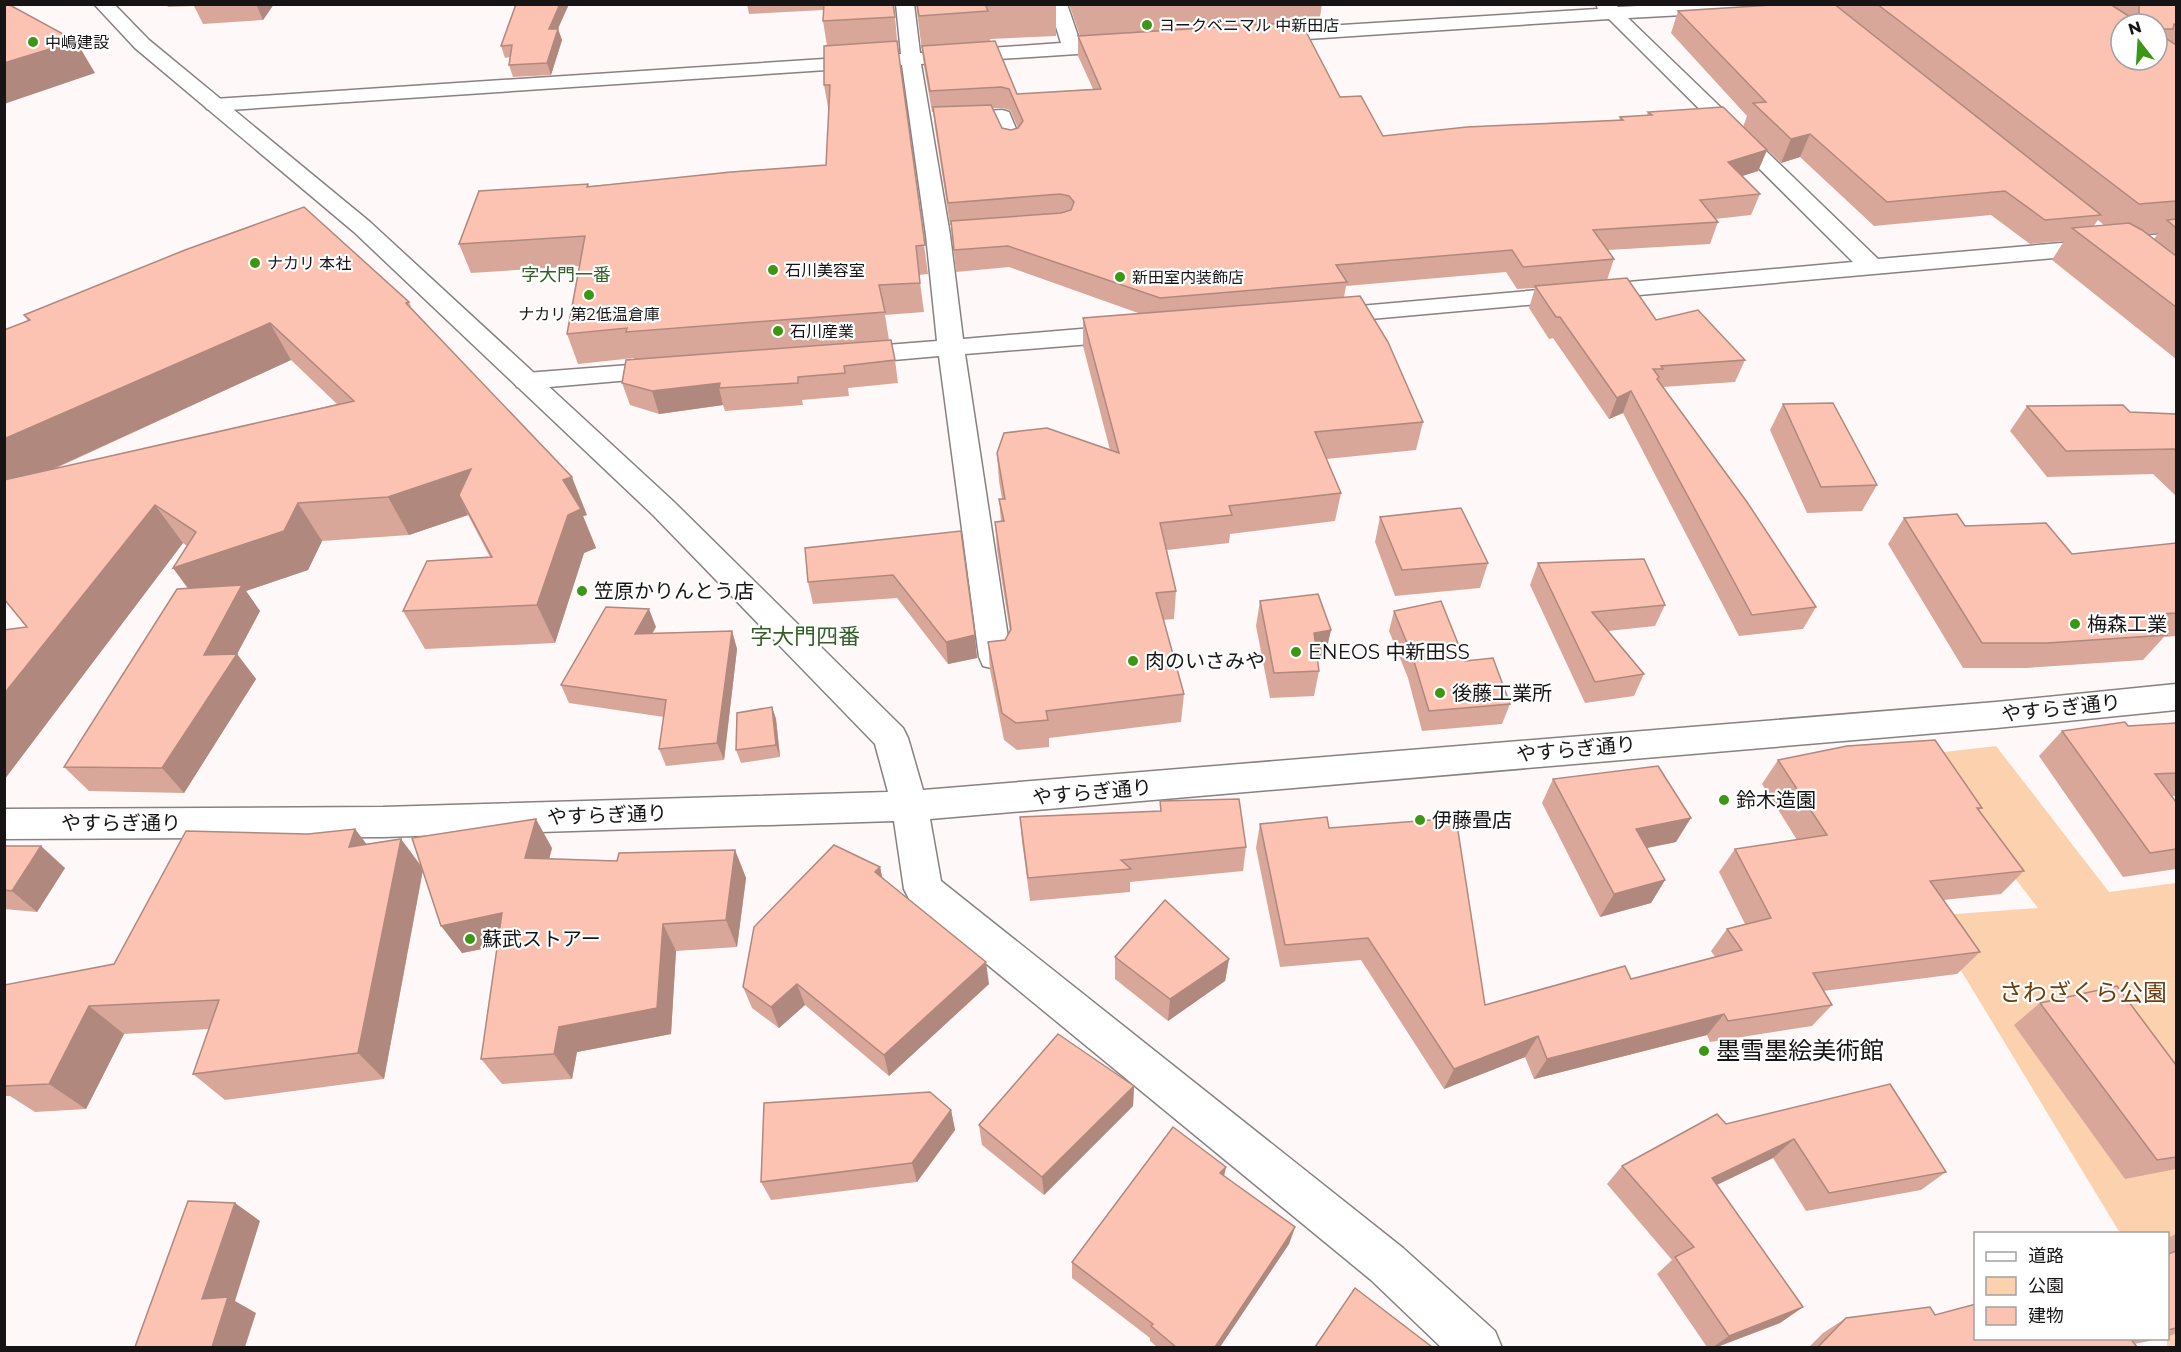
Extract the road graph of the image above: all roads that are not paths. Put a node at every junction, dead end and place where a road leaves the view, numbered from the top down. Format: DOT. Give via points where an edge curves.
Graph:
graph roads {
  1 [pos="103,4"];
  2 [pos="905,4"];
  3 [pos="1058,4"];
  4 [pos="1795,4"];
  5 [pos="1609,9"];
  6 [pos="1249,37"];
  7 [pos="1143,44"];
  8 [pos="1072,48"];
  9 [pos="911,59"];
  10 [pos="214,105"];
  11 [pos="920,121"];
  12 [pos="1011,143"];
  13 [pos="2085,224"];
  14 [pos="2176,240"];
  15 [pos="2112,246"];
  16 [pos="2139,262"];
  17 [pos="1871,266"];
  18 [pos="1307,317"];
  19 [pos="1153,331"];
  20 [pos="951,348"];
  21 [pos="821,358"];
  22 [pos="691,368"];
  23 [pos="526,381"];
  24 [pos="995,657"];
  25 [pos="2176,697"];
  26 [pos="910,806"];
  27 [pos="4,824"];
  28 [pos="1478,1347"];
  1 -- 10 [label="street" via="142,44"];
  2 -- 9 [label="street"];
  3 -- 8 [label="street"];
  4 -- 5 [label="street"];
  5 -- 6 [label="street"];
  5 -- 17 [label="street"];
  7 -- 8 [label="street"];
  8 -- 9 [label="street"];
  9 -- 10 [label="street"];
  9 -- 11 [label="street"];
  10 -- 23 [label="street" via="362,227"];
  11 -- 12 [label="street" via="1002,116"];
  11 -- 20 [label="street" via="950,234"];
  13 -- 15 [label="street"];
  14 -- 15 [label="street"];
  15 -- 16 [label="street"];
  15 -- 17 [label="street"];
  17 -- 18 [label="street"];
  19 -- 20 [label="street"];
  20 -- 21 [label="street"];
  20 -- 24 [label="street"];
  22 -- 23 [label="street"];
  23 -- 26 [label="street" via="663,508 891,738"];
  25 -- 26 [label="street, やすらぎ通り"];
  26 -- 27 [label="street, やすらぎ通り" via="383,822"];
  26 -- 28 [label="street" via="923,889 1387,1264"];
}
